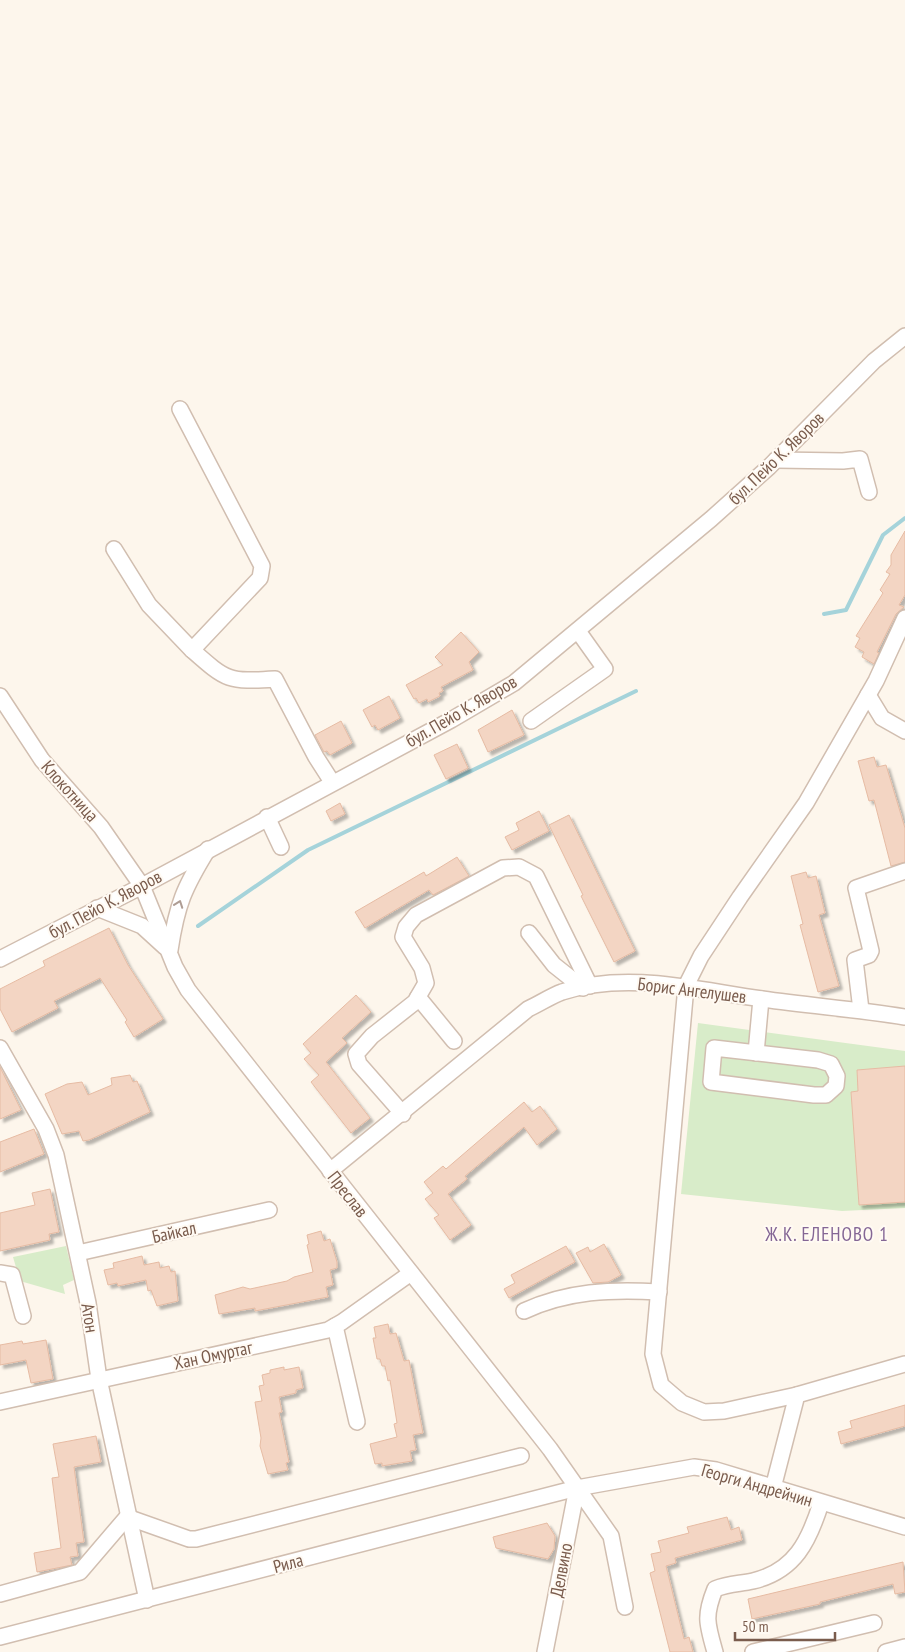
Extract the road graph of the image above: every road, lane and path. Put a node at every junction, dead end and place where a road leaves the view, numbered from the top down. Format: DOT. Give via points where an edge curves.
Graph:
graph roads {
  1 [pos="905,336"];
  2 [pos="180,409"];
  3 [pos="776,460"];
  4 [pos="869,492"];
  5 [pos="114,549"];
  6 [pos="905,618"];
  7 [pos="578,631"];
  8 [pos="192,650"];
  9 [pos="868,695"];
  10 [pos="0,696"];
  11 [pos="531,721"];
  12 [pos="905,731"];
  13 [pos="332,782"];
  14 [pos="267,817"];
  15 [pos="281,847"];
  16 [pos="209,848"];
  17 [pos="905,871"];
  18 [pos="142,886"];
  19 [pos="97,908"];
  20 [pos="529,933"];
  21 [pos="170,952"];
  22 [pos="0,959"];
  23 [pos="686,986"];
  24 [pos="586,987"];
  25 [pos="418,996"];
  26 [pos="762,999"];
  27 [pos="861,1010"];
  28 [pos="905,1017"];
  29 [pos="454,1041"];
  30 [pos="0,1048"];
  31 [pos="756,1053"];
  32 [pos="403,1114"];
  33 [pos="330,1171"];
  34 [pos="269,1210"];
  35 [pos="78,1254"];
  36 [pos="0,1272"];
  37 [pos="411,1273"];
  38 [pos="659,1292"];
  39 [pos="524,1311"];
  40 [pos="23,1316"];
  41 [pos="335,1326"];
  42 [pos="905,1364"];
  43 [pos="99,1379"];
  44 [pos="797,1395"];
  45 [pos="0,1402"];
  46 [pos="357,1422"];
  47 [pos="522,1456"];
  48 [pos="577,1488"];
  49 [pos="773,1488"];
  50 [pos="821,1503"];
  51 [pos="127,1517"];
  52 [pos="905,1527"];
  53 [pos="0,1594"];
  54 [pos="146,1600"];
  55 [pos="625,1607"];
  56 [pos="874,1623"];
  57 [pos="0,1637"];
  58 [pos="905,1647"];
  59 [pos="545,1652"];
  60 [pos="715,1652"];
  61 [pos="753,1652"];
  62 [pos="886,1652"];
  1 -- 3 [label="street, бул. Пейо К. Яворов" via="874,362"];
  2 -- 8 [label="street" via="262,566 260,578"];
  3 -- 4 [label="street" via="860,459"];
  3 -- 7 [label="street, бул. Пейо К. Яворов"];
  5 -- 8 [label="street" via="149,605"];
  6 -- 9 [label="street"];
  7 -- 11 [label="street" via="605,669"];
  7 -- 13 [label="street, бул. Пейо К. Яворов" via="500,692"];
  8 -- 13 [label="street" via="219,674 230,678 244,681 275,679"];
  9 -- 12 [label="street" via="882,718"];
  9 -- 23 [label="street" via="806,803 740,896 701,956"];
  10 -- 18 [label="street, Клокотница" via="42,760 102,827"];
  13 -- 14 [label="street, бул. Пейо К. Яворов"];
  14 -- 15 [label="street"];
  14 -- 16 [label="street, бул. Пейо К. Яворов"];
  16 -- 18 [label="street, бул. Пейо К. Яворов"];
  21 -- 16 [label="street, one-way" via="175,914"];
  17 -- 27 [label="street" via="856,888 871,951 869,955 855,960"];
  18 -- 19 [label="street, бул. Пейо К. Яворов"];
  18 -- 21 [label="street, Преслав"];
  19 -- 21 [label="street" via="142,926"];
  19 -- 22 [label="street, бул. Пейо К. Яворов"];
  20 -- 24 [label="street" via="554,965"];
  21 -- 33 [label="street, Преслав" via="188,990"];
  23 -- 24 [label="street, Борис Ангелушев" via="628,983"];
  23 -- 26 [label="street, Борис Ангелушев"];
  23 -- 38 [label="street"];
  24 -- 25 [label="street" via="536,876 519,867 503,868 416,915 406,927 403,938 422,968 426,983"];
  24 -- 32 [label="street, Борис Ангелушев" via="561,992 528,1009"];
  25 -- 29 [label="street"];
  25 -- 32 [label="street" via="356,1054 359,1064"];
  26 -- 27 [label="street, Борис Ангелушев"];
  26 -- 31 [label="street"];
  27 -- 28 [label="street, Борис Ангелушев"];
  30 -- 35 [label="street, Атон" via="52,1141"];
  31 -- 31 [label="street" via="831,1064 836,1086 826,1095 814,1095 711,1082 714,1048"];
  32 -- 33 [label="street, Борис Ангелушев"];
  33 -- 37 [label="street, Преслав"];
  34 -- 35 [label="street, Байкал"];
  35 -- 43 [label="street, Атон"];
  36 -- 40 [label="street" via="12,1275"];
  37 -- 41 [label="street, Хан Омуртаг"];
  37 -- 48 [label="street, Преслав"];
  38 -- 39 [label="street" via="618,1290 577,1294"];
  38 -- 44 [label="street" via="653,1354 661,1385 682,1403 704,1412 724,1411"];
  41 -- 43 [label="street, Хан Омуртаг" via="312,1334"];
  41 -- 46 [label="street"];
  42 -- 44 [label="street"];
  43 -- 45 [label="street, Хан Омуртаг"];
  43 -- 51 [label="street, Атон"];
  44 -- 49 [label="street"];
  47 -- 51 [label="street" via="196,1539"];
  48 -- 49 [label="street, Георги Андрейчин" via="694,1466"];
  48 -- 54 [label="street, Рила"];
  48 -- 55 [label="street, Преслав" via="611,1536"];
  48 -- 59 [label="street, Делвино"];
  49 -- 50 [label="street, Георги Андрейчин"];
  50 -- 52 [label="street, Георги Андрейчин"];
  50 -- 60 [label="street" via="793,1561 776,1574 715,1589 707,1608"];
  51 -- 53 [label="street" via="80,1572"];
  51 -- 54 [label="street, Атон"];
  54 -- 57 [label="street, Рила"];
  56 -- 61 [label="street"];
  58 -- 62 [label="street"];
}
